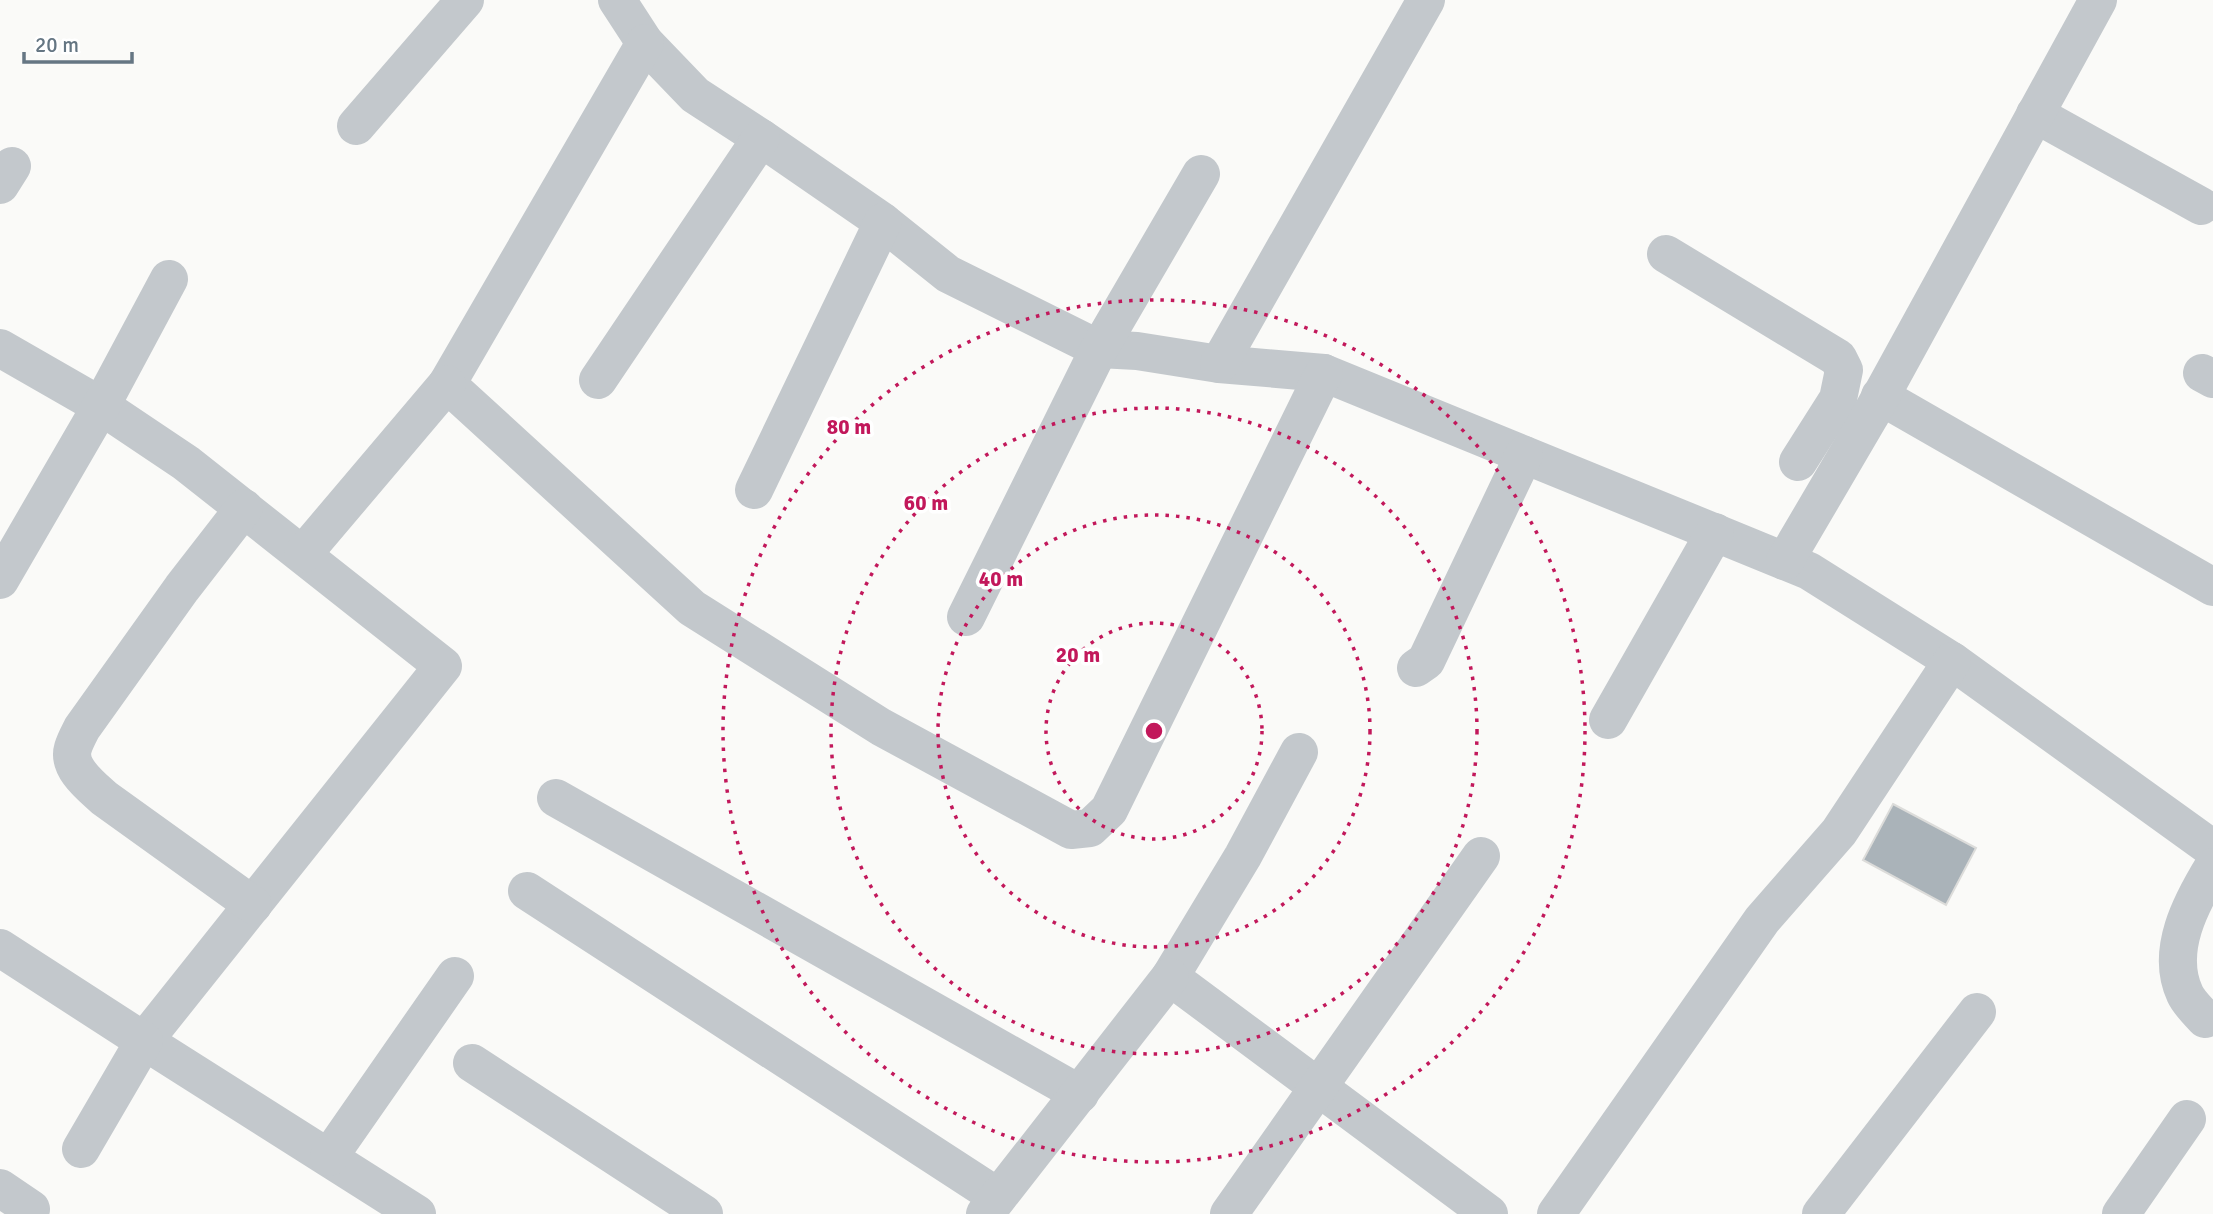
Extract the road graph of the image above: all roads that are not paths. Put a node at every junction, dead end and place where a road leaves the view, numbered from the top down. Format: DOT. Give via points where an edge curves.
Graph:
graph roads {
  1 [pos="465,0"];
  2 [pos="618,0"];
  3 [pos="1426,0"];
  4 [pos="2098,0"];
  5 [pos="645,43"];
  6 [pos="2035,114"];
  7 [pos="356,126"];
  8 [pos="761,138"];
  9 [pos="1201,174"];
  10 [pos="2201,206"];
  11 [pos="883,222"];
  12 [pos="1666,254"];
  13 [pos="169,279"];
  14 [pos="0,348"];
  15 [pos="1098,349"];
  16 [pos="1219,364"];
  17 [pos="1324,373"];
  18 [pos="598,380"];
  19 [pos="447,384"];
  20 [pos="1863,404"];
  21 [pos="101,406"];
  22 [pos="1524,455"];
  23 [pos="1798,462"];
  24 [pos="754,490"];
  25 [pos="244,508"];
  26 [pos="1715,532"];
  27 [pos="303,554"];
  28 [pos="1785,561"];
  29 [pos="0,580"];
  30 [pos="2213,587"];
  31 [pos="966,617"];
  32 [pos="1952,662"];
  33 [pos="1416,667"];
  34 [pos="1608,720"];
  35 [pos="1299,752"];
  36 [pos="556,798"];
  37 [pos="2213,849"];
  38 [pos="1481,856"];
  39 [pos="2213,867"];
  40 [pos="527,891"];
  41 [pos="253,905"];
  42 [pos="0,948"];
  43 [pos="455,976"];
  44 [pos="1170,977"];
  45 [pos="1977,1012"];
  46 [pos="2205,1019"];
  47 [pos="144,1041"];
  48 [pos="472,1063"];
  49 [pos="1318,1087"];
  50 [pos="1080,1094"];
  51 [pos="2187,1119"];
  52 [pos="81,1149"];
  53 [pos="329,1157"];
  54 [pos="0,1188"];
  55 [pos="992,1205"];
  56 [pos="28,1214"];
  57 [pos="417,1214"];
  58 [pos="704,1214"];
  59 [pos="1229,1214"];
  60 [pos="1489,1214"];
  61 [pos="1556,1214"];
  62 [pos="1821,1214"];
  63 [pos="2121,1214"];
  1 -- 7 [label="street"];
  2 -- 5 [label="street"];
  3 -- 16 [label="street"];
  4 -- 6 [label="street"];
  5 -- 8 [label="street" via="695,95"];
  5 -- 19 [label="street"];
  6 -- 10 [label="street"];
  6 -- 20 [label="street"];
  8 -- 11 [label="street"];
  8 -- 18 [label="street"];
  9 -- 15 [label="street"];
  11 -- 15 [label="street" via="948,274"];
  11 -- 24 [label="street"];
  12 -- 20 [label="street" via="1838,358"];
  13 -- 21 [label="street"];
  14 -- 21 [label="street"];
  15 -- 16 [label="street"];
  15 -- 31 [label="street"];
  16 -- 17 [label="street"];
  17 -- 19 [label="street" via="1109,810 1090,828 1071,830 881,727 692,608"];
  17 -- 22 [label="street"];
  19 -- 27 [label="street"];
  20 -- 23 [label="street"];
  20 -- 28 [label="street"];
  20 -- 30 [label="street"];
  21 -- 25 [label="street"];
  21 -- 29 [label="street"];
  22 -- 26 [label="street"];
  22 -- 33 [label="street" via="1426,661"];
  25 -- 27 [label="street"];
  25 -- 41 [label="street" via="82,728 71,751 83,779 104,798"];
  26 -- 28 [label="street"];
  26 -- 34 [label="street"];
  27 -- 41 [label="street" via="443,666"];
  28 -- 32 [label="street" via="1810,571"];
  32 -- 37 [label="street"];
  32 -- 61 [label="street" via="1839,832 1762,920"];
  35 -- 44 [label="street"];
  36 -- 50 [label="street"];
  38 -- 49 [label="street"];
  39 -- 46 [label="street" via="2184,924 2178,957 2186,997"];
  40 -- 55 [label="street"];
  41 -- 47 [label="street"];
  42 -- 47 [label="street"];
  43 -- 53 [label="street"];
  44 -- 49 [label="street"];
  44 -- 50 [label="street"];
  45 -- 62 [label="street"];
  47 -- 52 [label="street"];
  47 -- 53 [label="street"];
  48 -- 58 [label="street"];
  49 -- 59 [label="street"];
  49 -- 60 [label="street"];
  50 -- 55 [label="street"];
  51 -- 63 [label="street"];
  53 -- 57 [label="street"];
  54 -- 56 [label="street" via="31,1209"];
}
